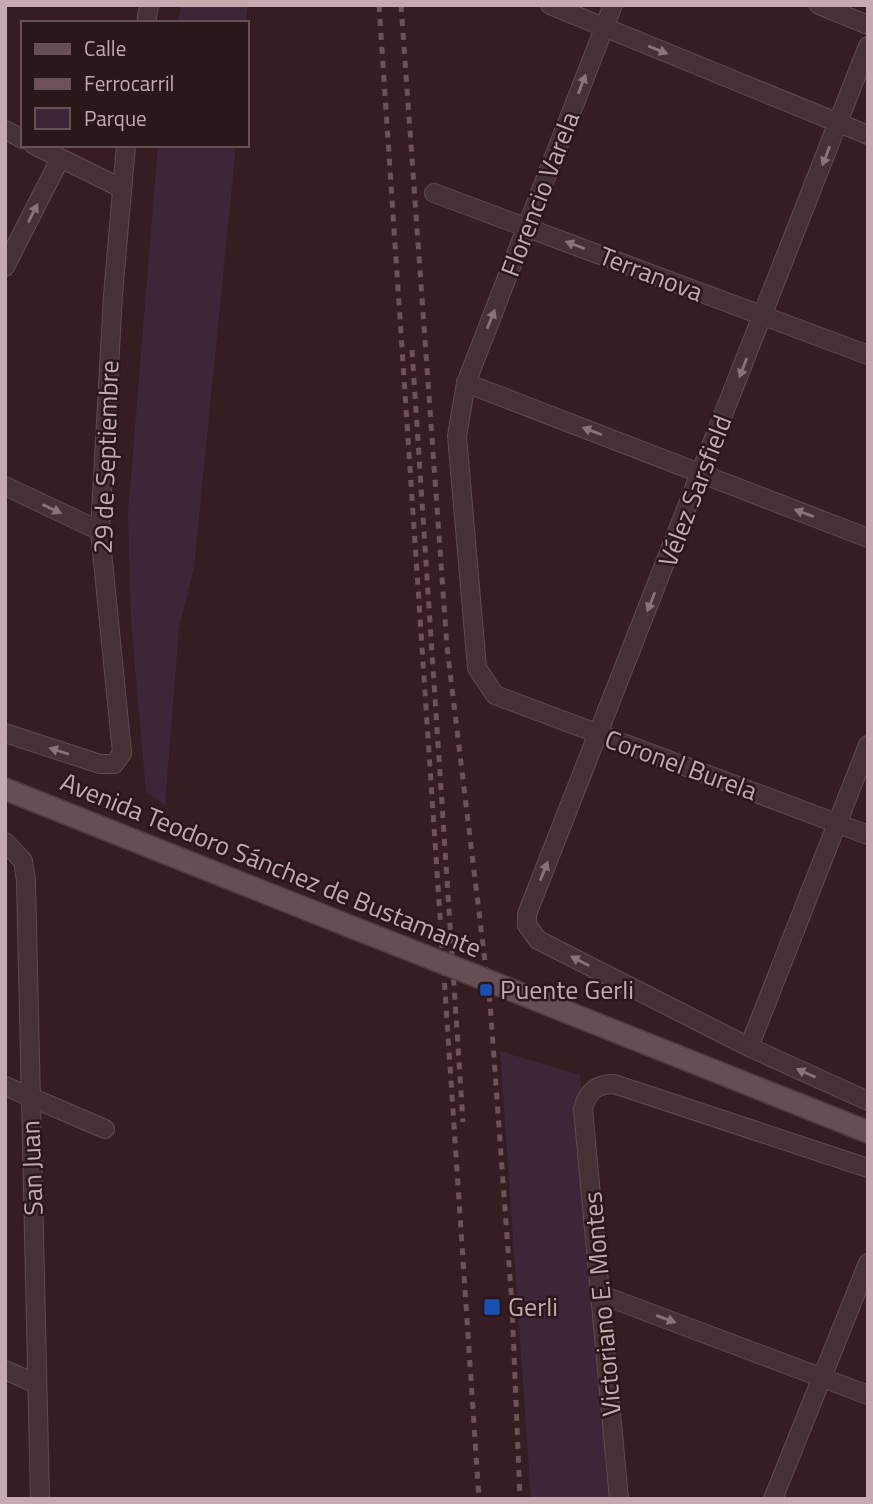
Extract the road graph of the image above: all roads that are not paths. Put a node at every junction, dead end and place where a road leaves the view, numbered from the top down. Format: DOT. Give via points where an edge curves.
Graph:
graph roads {
  1 [pos="550,5"];
  2 [pos="613,5"];
  3 [pos="819,5"];
  4 [pos="868,24"];
  5 [pos="604,28"];
  6 [pos="868,46"];
  7 [pos="839,123"];
  8 [pos="5,130"];
  9 [pos="868,135"];
  10 [pos="21,138"];
  11 [pos="38,147"];
  12 [pos="126,147"];
  13 [pos="60,159"];
  14 [pos="121,188"];
  15 [pos="434,194"];
  16 [pos="527,227"];
  17 [pos="5,267"];
  18 [pos="763,317"];
  19 [pos="868,355"];
  20 [pos="466,383"];
  21 [pos="702,473"];
  22 [pos="5,486"];
  23 [pos="100,531"];
  24 [pos="868,538"];
  25 [pos="495,695"];
  26 [pos="5,733"];
  27 [pos="599,735"];
  28 [pos="868,745"];
  29 [pos="5,789"];
  30 [pos="838,824"];
  31 [pos="868,835"];
  32 [pos="7,843"];
  33 [pos="749,1047"];
  34 [pos="5,1086"];
  35 [pos="30,1097"];
  36 [pos="868,1101"];
  37 [pos="105,1129"];
  38 [pos="868,1132"];
  39 [pos="868,1168"];
  40 [pos="868,1263"];
  41 [pos="602,1295"];
  42 [pos="5,1370"];
  43 [pos="820,1376"];
  44 [pos="37,1384"];
  45 [pos="868,1395"];
  46 [pos="40,1499"];
  47 [pos="619,1499"];
  48 [pos="773,1499"];
  1 -- 5 [label="street"];
  2 -- 5 [label="street, Florencio Varela"];
  3 -- 4 [label="street"];
  5 -- 7 [label="street, one-way"];
  16 -- 5 [label="street, Florencio Varela, one-way"];
  6 -- 7 [label="street, Vélez Sarsfield"];
  7 -- 9 [label="street"];
  7 -- 18 [label="street, Vélez Sarsfield, one-way"];
  8 -- 10 [label="street"];
  11 -- 13 [label="street"];
  12 -- 14 [label="street, 29 de Septiembre"];
  13 -- 14 [label="street"];
  17 -- 13 [label="street, one-way"];
  14 -- 23 [label="street, 29 de Septiembre"];
  15 -- 16 [label="street, Terranova"];
  18 -- 16 [label="street, Terranova, one-way"];
  20 -- 16 [label="street, Florencio Varela, one-way"];
  18 -- 19 [label="street, Terranova"];
  18 -- 21 [label="street, Vélez Sarsfield, one-way"];
  21 -- 20 [label="street, one-way"];
  20 -- 25 [label="street, Florencio Varela" via="457,436 474,654 481,677"];
  24 -- 21 [label="street, one-way"];
  21 -- 27 [label="street, Vélez Sarsfield, one-way"];
  22 -- 23 [label="street, one-way"];
  23 -- 26 [label="street, 29 de Septiembre, one-way" via="122,753 114,764 100,764"];
  25 -- 27 [label="street, Coronel Burela"];
  27 -- 30 [label="street, Coronel Burela"];
  33 -- 27 [label="street, Vélez Sarsfield, one-way" via="532,934 527,925 527,914"];
  28 -- 30 [label="street"];
  29 -- 38 [label="main road, Avenida Teodoro Sánchez de Bustamante, bridge"];
  30 -- 31 [label="street, Coronel Burela"];
  30 -- 33 [label="street"];
  32 -- 35 [label="street, San Juan" via="23,860 26,881"];
  36 -- 33 [label="street, one-way"];
  34 -- 35 [label="street"];
  35 -- 37 [label="street"];
  35 -- 44 [label="street, San Juan"];
  39 -- 41 [label="street, Victoriano E. Montes" via="603,1084 586,1097 583,1109"];
  40 -- 43 [label="street"];
  41 -- 43 [label="street, one-way"];
  41 -- 47 [label="street, Victoriano E. Montes"];
  42 -- 44 [label="street"];
  43 -- 45 [label="street"];
  43 -- 48 [label="street"];
  44 -- 46 [label="street, San Juan"];
}
